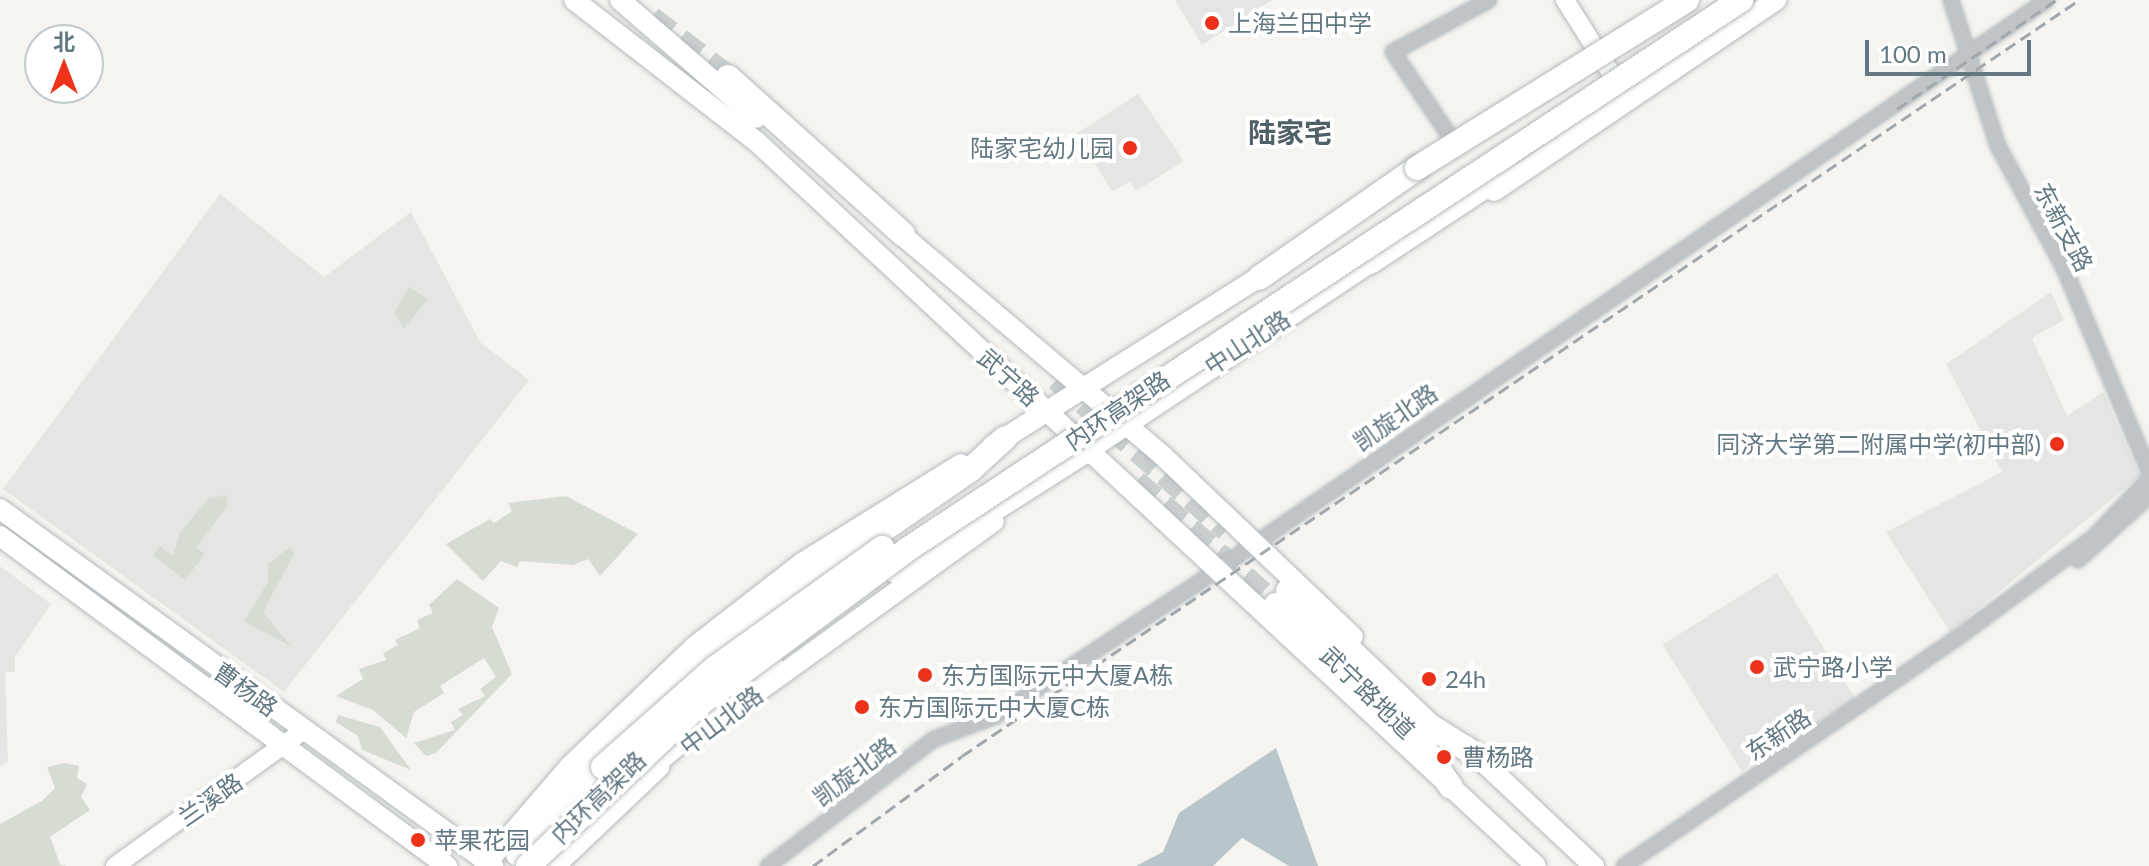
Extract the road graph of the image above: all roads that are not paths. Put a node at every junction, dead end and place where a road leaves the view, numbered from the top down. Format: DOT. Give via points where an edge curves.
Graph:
graph roads {
  1 [pos="574,0"];
  2 [pos="620,0"];
  3 [pos="1489,0"];
  4 [pos="1565,0"];
  5 [pos="1716,0"];
  6 [pos="1741,0"];
  7 [pos="1747,0"];
  8 [pos="1776,0"];
  9 [pos="1951,0"];
  10 [pos="2047,0"];
  11 [pos="1678,1"];
  12 [pos="1599,55"];
  13 [pos="1966,55"];
  14 [pos="728,77"];
  15 [pos="1630,103"];
  16 [pos="1451,138"];
  17 [pos="903,234"];
  18 [pos="1370,262"];
  19 [pos="1259,278"];
  20 [pos="1080,387"];
  21 [pos="1048,412"];
  22 [pos="1124,422"];
  23 [pos="1005,438"];
  24 [pos="1087,450"];
  25 [pos="2149,471"];
  26 [pos="2149,479"];
  27 [pos="2149,496"];
  28 [pos="0,509"];
  29 [pos="0,536"];
  30 [pos="1253,540"];
  31 [pos="1214,572"];
  32 [pos="1957,638"];
  33 [pos="303,731"];
  34 [pos="286,745"];
  35 [pos="1476,755"];
  36 [pos="1451,787"];
  37 [pos="514,863"];
  38 [pos="115,866"];
  39 [pos="447,866"];
  40 [pos="768,866"];
  41 [pos="1536,866"];
  42 [pos="1594,866"];
  43 [pos="1624,866"];
  1 -- 21 [label="main road, 武宁路" via="757,142"];
  2 -- 17 [label="main road, 武宁路" via="817,171"];
  3 -- 16 [label="street" via="1389,48"];
  4 -- 12 [label="street"];
  5 -- 37 [label="highway, 内环高架路, bridge" via="812,596 668,707"];
  6 -- 37 [label="highway, 内环高架路, bridge" via="908,549 702,702"];
  7 -- 18 [label="highway, bridge" via="1508,171"];
  8 -- 15 [label="main road, 中山北路"];
  9 -- 13 [label="street, 东新支路"];
  10 -- 13 [label="street, 凯旋北路"];
  11 -- 12 [label="main road, 中山北路"];
  11 -- 19 [label="highway, bridge" via="1417,168"];
  12 -- 15 [label="street"];
  12 -- 19 [label="main road, 中山北路"];
  13 -- 25 [label="street, 东新支路" via="1998,146 2064,268"];
  13 -- 30 [label="street, 凯旋北路"];
  14 -- 17 [label="highway"];
  15 -- 18 [label="main road, 中山北路" via="1537,166"];
  17 -- 20 [label="main road, 武宁路"];
  18 -- 22 [label="main road, 中山北路"];
  19 -- 20 [label="main road, 中山北路" via="1149,352"];
  20 -- 21 [label="main road, 中山北路"];
  20 -- 22 [label="main road, 武宁路"];
  21 -- 23 [label="main road, 中山北路"];
  21 -- 24 [label="main road, 武宁路"];
  22 -- 24 [label="main road, 中山北路"];
  22 -- 30 [label="main road, 武宁路"];
  23 -- 37 [label="highway" via="913,510 733,633 680,677 622,731"];
  23 -- 37 [label="main road, 中山北路" via="744,606 632,704"];
  24 -- 31 [label="main road, 武宁路"];
  24 -- 37 [label="main road, 中山北路"];
  24 -- 37 [label="highway, bridge" via="900,568"];
  26 -- 32 [label="street, 东新路" via="2094,537"];
  27 -- 32 [label="street, 东新路" via="2097,546 1974,633"];
  28 -- 33 [label="main road, 曹杨路"];
  29 -- 34 [label="main road, 曹杨路"];
  30 -- 31 [label="street, 凯旋北路"];
  30 -- 35 [label="main road, 武宁路"];
  31 -- 36 [label="main road, 武宁路"];
  31 -- 40 [label="street, 凯旋北路" via="996,716 934,739"];
  32 -- 43 [label="street, 东新路"];
  33 -- 34 [label="street, 兰溪路"];
  33 -- 37 [label="main road, 曹杨路"];
  34 -- 38 [label="street, 兰溪路"];
  34 -- 39 [label="main road, 曹杨路"];
  35 -- 36 [label="highway, 武宁路地道" via="1430,726 1282,598 1418,739"];
  35 -- 42 [label="main road, 武宁路"];
  36 -- 41 [label="main road, 武宁路"];
}
